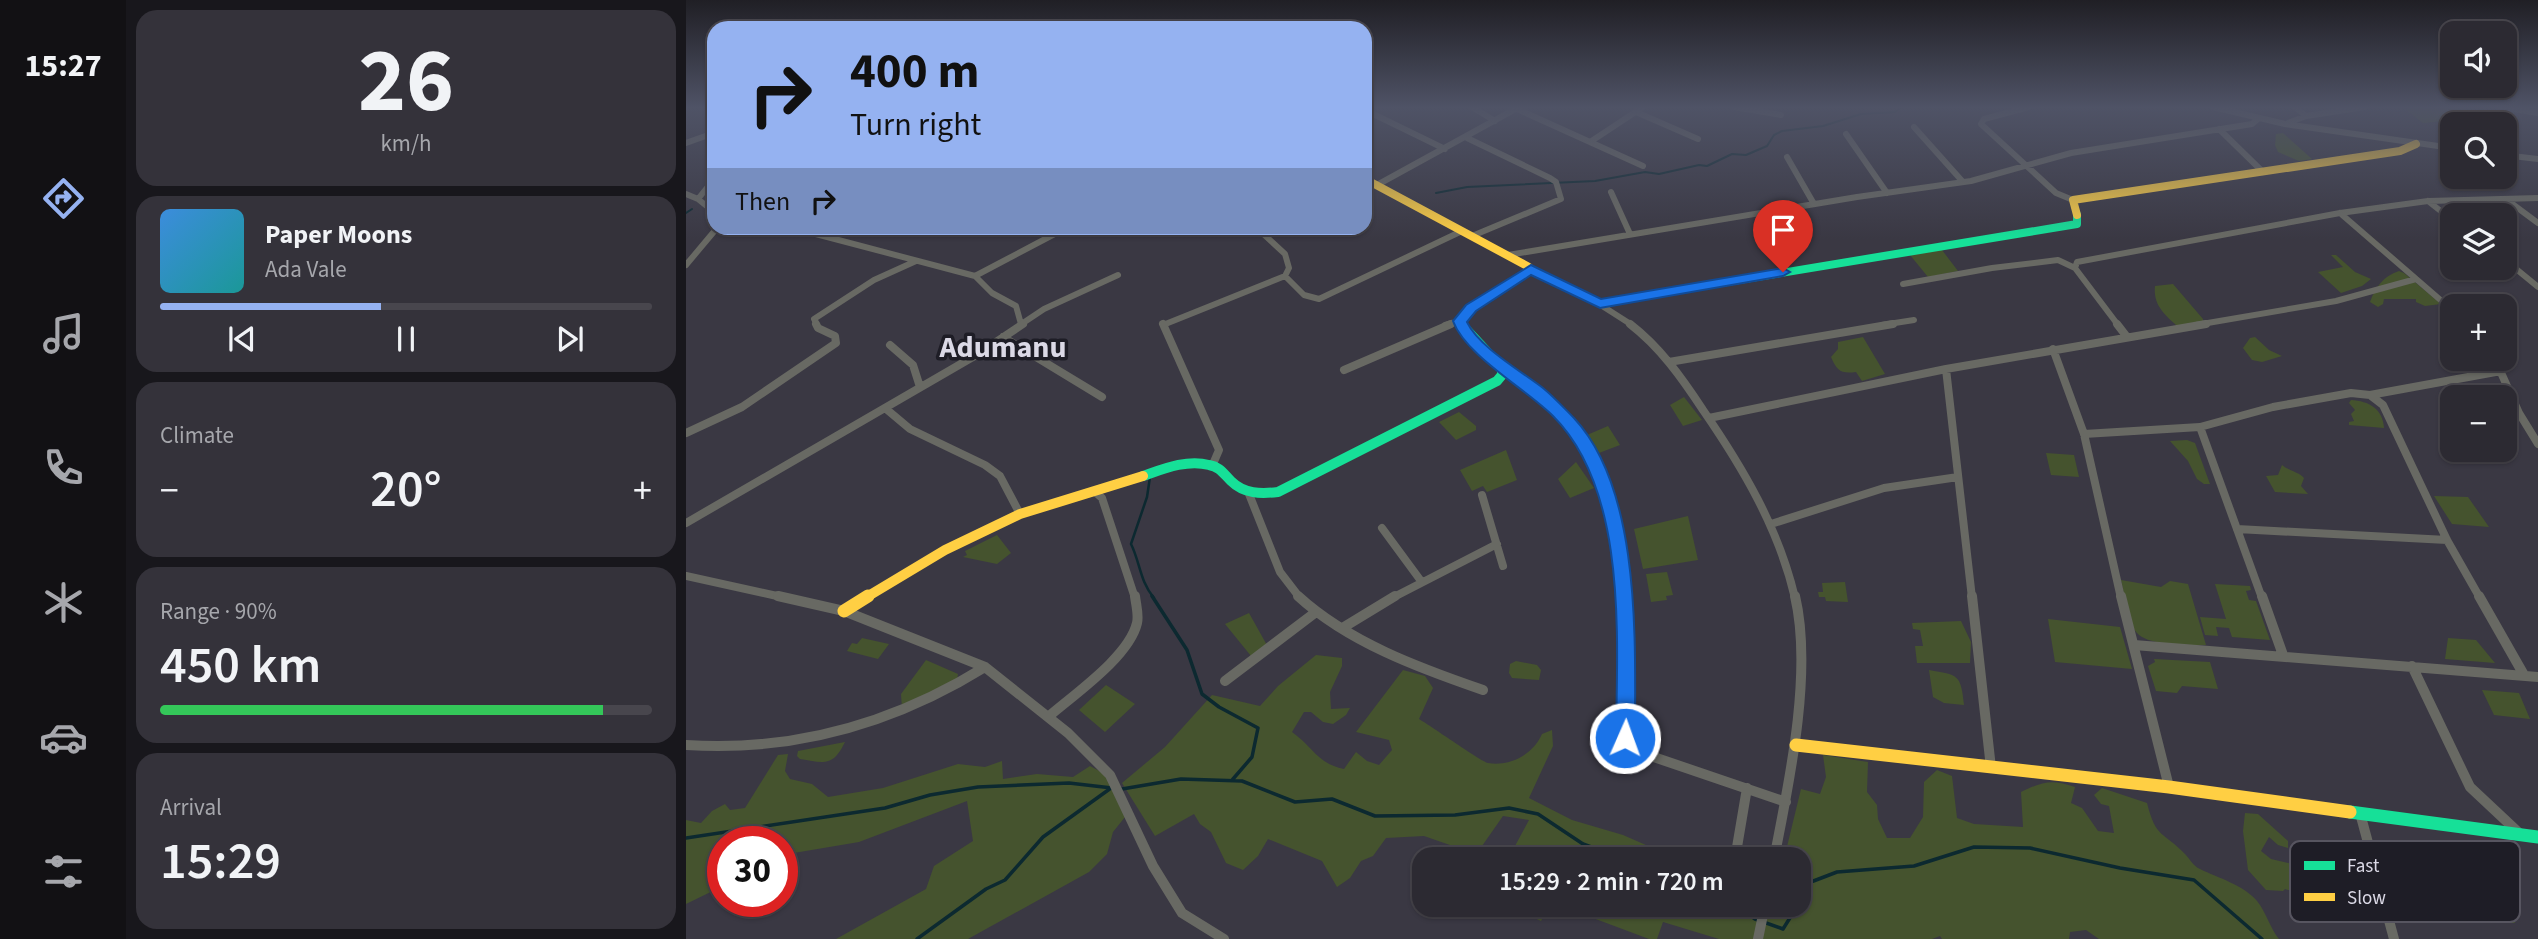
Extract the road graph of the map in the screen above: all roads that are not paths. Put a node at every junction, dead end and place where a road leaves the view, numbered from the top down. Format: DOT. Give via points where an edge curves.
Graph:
graph roads {
  1 [pos="1442,151"];
  2 [pos="1493,151"];
  3 [pos="1609,151"];
  4 [pos="1858,151"];
  5 [pos="1935,151"];
  6 [pos="2009,151"];
  7 [pos="2085,151"];
  8 [pos="2241,151"];
  9 [pos="2400,151"];
  10 [pos="1787,157"];
  11 [pos="2517,157"];
  12 [pos="2538,159"];
  13 [pos="2024,164"];
  14 [pos="1643,166"];
  15 [pos="2263,172"];
  16 [pos="1372,182"];
  17 [pos="1963,182"];
  18 [pos="1377,185"];
  19 [pos="707,188"];
  20 [pos="1611,192"];
  21 [pos="1887,193"];
  22 [pos="686,194"];
  23 [pos="2538,198"];
  24 [pos="698,200"];
  25 [pos="2073,200"];
  26 [pos="2507,200"];
  27 [pos="2428,201"];
  28 [pos="1814,204"];
  29 [pos="707,207"];
  30 [pos="2440,210"];
  31 [pos="2340,213"];
  32 [pos="2538,223"];
  33 [pos="1467,233"];
  34 [pos="1630,234"];
  35 [pos="711,235"];
  36 [pos="819,235"];
  37 [pos="1053,235"];
  38 [pos="1265,235"];
  39 [pos="1508,255"];
  40 [pos="916,261"];
  41 [pos="686,265"];
  42 [pos="2074,268"];
  43 [pos="1531,270"];
  44 [pos="2517,270"];
  45 [pos="1118,275"];
  46 [pos="975,276"];
  47 [pos="1285,276"];
  48 [pos="2416,279"];
  49 [pos="1903,284"];
  50 [pos="2538,287"];
  51 [pos="2440,300"];
  52 [pos="1600,303"];
  53 [pos="1914,320"];
  54 [pos="1460,321"];
  55 [pos="1021,324"];
  56 [pos="1003,337"];
  57 [pos="2127,338"];
  58 [pos="890,345"];
  59 [pos="2053,349"];
  60 [pos="1669,362"];
  61 [pos="1502,368"];
  62 [pos="1945,369"];
  63 [pos="1344,370"];
  64 [pos="2501,371"];
  65 [pos="920,387"];
  66 [pos="2370,395"];
  67 [pos="1102,397"];
  68 [pos="885,408"];
  69 [pos="1709,418"];
  70 [pos="2200,427"];
  71 [pos="686,433"];
  72 [pos="2084,434"];
  73 [pos="2538,444"];
  74 [pos="1213,464"];
  75 [pos="1958,477"];
  76 [pos="1094,491"];
  77 [pos="1249,494"];
  78 [pos="1482,495"];
  79 [pos="1020,514"];
  80 [pos="686,523"];
  81 [pos="1772,524"];
  82 [pos="1382,528"];
  83 [pos="2237,529"];
  84 [pos="2447,540"];
  85 [pos="1497,544"];
  86 [pos="1503,566"];
  87 [pos="686,576"];
  88 [pos="1421,581"];
  89 [pos="844,611"];
  90 [pos="1316,612"];
  91 [pos="1343,628"];
  92 [pos="2134,645"];
  93 [pos="2283,656"];
  94 [pos="2412,666"];
  95 [pos="985,667"];
  96 [pos="2524,675"];
  97 [pos="2538,677"];
  98 [pos="1225,681"];
  99 [pos="1483,690"];
  100 [pos="1048,717"];
  101 [pos="686,745"];
  102 [pos="1796,745"];
  103 [pos="1991,768"];
  104 [pos="2169,786"];
  105 [pos="1747,788"];
  106 [pos="1786,802"];
  107 [pos="2360,813"];
  108 [pos="2521,835"];
  109 [pos="2538,837"];
  110 [pos="2368,841"];
  111 [pos="1737,847"];
  112 [pos="1777,847"];
  113 [pos="1763,917"];
  114 [pos="2389,922"];
  115 [pos="1224,939"];
  116 [pos="1758,939"];
  117 [pos="2394,939"];
  1 -- 18 [label="street"];
  2 -- 33 [label="street" via="1557,183 1561,199"];
  3 -- 14 [label="street"];
  4 -- 21 [label="street"];
  5 -- 17 [label="street"];
  6 -- 13 [label="street"];
  7 -- 13 [label="street"];
  8 -- 15 [label="street"];
  9 -- 15 [label="street"];
  10 -- 28 [label="street"];
  11 -- 12 [label="street"];
  13 -- 17 [label="street"];
  13 -- 25 [label="street" via="2056,193"];
  15 -- 25 [label="street"];
  16 -- 18 [label="street"];
  17 -- 21 [label="street"];
  18 -- 33 [label="street"];
  19 -- 24 [label="street"];
  20 -- 34 [label="street"];
  21 -- 28 [label="street"];
  22 -- 24 [label="street"];
  23 -- 26 [label="street"];
  24 -- 29 [label="street"];
  25 -- 52 [label="street" via="2077,224"];
  26 -- 27 [label="street"];
  26 -- 32 [label="street"];
  27 -- 30 [label="street"];
  27 -- 31 [label="street"];
  28 -- 34 [label="street"];
  31 -- 42 [label="street" via="2077,262"];
  31 -- 48 [label="street"];
  33 -- 39 [label="street"];
  33 -- 47 [label="street" via="1319,299 1305,296"];
  34 -- 39 [label="street"];
  35 -- 41 [label="street"];
  36 -- 40 [label="street"];
  37 -- 46 [label="street"];
  38 -- 47 [label="street" via="1285,254 1289,268"];
  39 -- 43 [label="street"];
  40 -- 46 [label="street"];
  40 -- 71 [label="street" via="874,280 814,318 818,328 835,336 836,342 824,352 751,400"];
  42 -- 49 [label="street" via="2058,260"];
  42 -- 57 [label="street"];
  43 -- 52 [label="street"];
  43 -- 54 [label="street" via="1471,308"];
  44 -- 50 [label="street"];
  45 -- 55 [label="street" via="1068,296"];
  46 -- 55 [label="street" via="992,293 1016,306"];
  47 -- 74 [label="street" via="1162,324 1219,450"];
  48 -- 51 [label="street"];
  48 -- 57 [label="street" via="2336,301"];
  52 -- 60 [label="street" via="1631,324"];
  53 -- 60 [label="street"];
  54 -- 61 [label="street"];
  54 -- 63 [label="street"];
  55 -- 56 [label="street"];
  56 -- 65 [label="street"];
  56 -- 67 [label="street"];
  57 -- 59 [label="street"];
  58 -- 65 [label="street" via="913,365"];
  59 -- 62 [label="street"];
  59 -- 72 [label="street"];
  60 -- 69 [label="street"];
  61 -- 77 [label="street" via="1502,375 1488,387 1308,478 1278,492"];
  61 -- 105 [label="street" via="1539,393 1580,437 1609,503 1626,615 1628,745"];
  62 -- 69 [label="street"];
  62 -- 75 [label="street"];
  64 -- 66 [label="street"];
  64 -- 73 [label="street"];
  65 -- 68 [label="street"];
  66 -- 70 [label="street" via="2351,393 2273,407"];
  66 -- 84 [label="street" via="2383,405"];
  68 -- 79 [label="street" via="910,429 1000,476"];
  68 -- 80 [label="street"];
  69 -- 81 [label="street" via="1744,469"];
  70 -- 72 [label="street"];
  70 -- 83 [label="street"];
  72 -- 92 [label="street"];
  74 -- 76 [label="street" via="1177,466"];
  74 -- 77 [label="street"];
  75 -- 81 [label="street" via="1884,488"];
  75 -- 103 [label="street"];
  76 -- 79 [label="street"];
  76 -- 100 [label="street" via="1102,498 1133,589 1137,622 1120,649"];
  77 -- 90 [label="street" via="1292,591"];
  78 -- 85 [label="street"];
  79 -- 89 [label="street" via="945,551"];
  81 -- 102 [label="street" via="1793,588 1802,639"];
  82 -- 88 [label="street"];
  83 -- 84 [label="street"];
  83 -- 93 [label="street"];
  84 -- 96 [label="street"];
  85 -- 86 [label="street"];
  85 -- 88 [label="street"];
  87 -- 89 [label="street"];
  88 -- 91 [label="street"];
  89 -- 95 [label="street"];
  90 -- 91 [label="street"];
  90 -- 98 [label="street"];
  91 -- 99 [label="street" via="1447,678"];
  92 -- 93 [label="street"];
  92 -- 104 [label="street"];
  93 -- 94 [label="street"];
  94 -- 96 [label="street"];
  94 -- 108 [label="street" via="2470,787"];
  95 -- 100 [label="street"];
  95 -- 101 [label="street" via="931,699 866,726 784,743 718,748"];
  96 -- 97 [label="street"];
  100 -- 115 [label="street" via="1110,775 1153,866 1182,913"];
  102 -- 103 [label="street"];
  102 -- 106 [label="street"];
  103 -- 104 [label="street"];
  104 -- 107 [label="street"];
  105 -- 106 [label="street"];
  105 -- 111 [label="street"];
  106 -- 112 [label="street"];
  107 -- 108 [label="street"];
  107 -- 110 [label="street"];
  108 -- 109 [label="street"];
  113 -- 116 [label="street"];
  114 -- 117 [label="street"];
}
